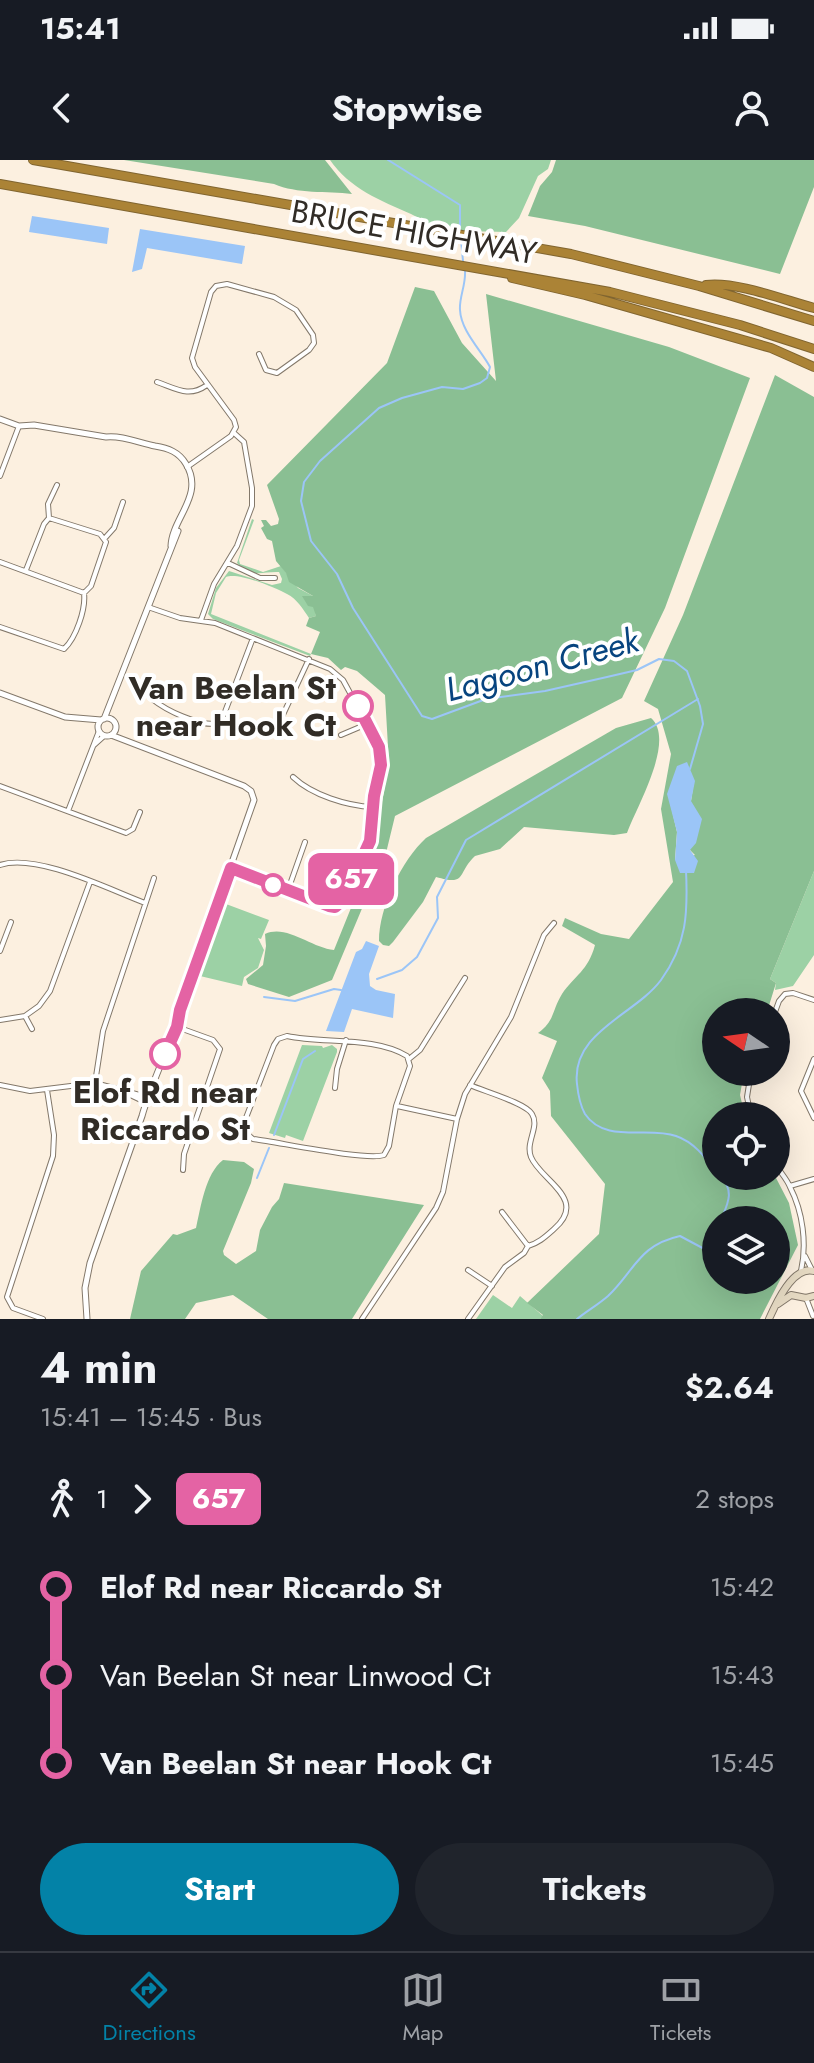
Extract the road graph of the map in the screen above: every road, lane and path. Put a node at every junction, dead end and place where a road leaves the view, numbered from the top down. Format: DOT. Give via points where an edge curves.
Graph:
graph roads {
  1 [pos="33,160"];
  2 [pos="0,184"];
  3 [pos="485,268"];
  4 [pos="699,286"];
  5 [pos="814,308"];
  6 [pos="814,321"];
  7 [pos="814,349"];
  8 [pos="259,354"];
  9 [pos="814,367"];
  10 [pos="157,382"];
  11 [pos="207,385"];
  12 [pos="0,419"];
  13 [pos="19,426"];
  14 [pos="234,433"];
  15 [pos="187,467"];
  16 [pos="0,476"];
  17 [pos="57,485"];
  18 [pos="123,502"];
  19 [pos="49,518"];
  20 [pos="105,538"];
  21 [pos="0,562"];
  22 [pos="228,563"];
  23 [pos="26,570"];
  24 [pos="275,578"];
  25 [pos="84,593"];
  26 [pos="148,607"];
  27 [pos="201,620"];
  28 [pos="0,627"];
  29 [pos="253,638"];
  30 [pos="309,659"];
  31 [pos="0,693"];
  32 [pos="152,699"];
  33 [pos="111,705"];
  34 [pos="102,720"];
  35 [pos="83,721"];
  36 [pos="113,721"];
  37 [pos="367,724"];
  38 [pos="115,729"];
  39 [pos="103,732"];
  40 [pos="278,734"];
  41 [pos="341,735"];
  42 [pos="124,739"];
  43 [pos="293,777"];
  44 [pos="0,786"];
  45 [pos="373,807"];
  46 [pos="68,811"];
  47 [pos="140,812"];
  48 [pos="305,842"];
  49 [pos="0,865"];
  50 [pos="231,868"];
  51 [pos="154,878"];
  52 [pos="90,882"];
  53 [pos="288,890"];
  54 [pos="145,903"];
  55 [pos="11,922"];
  56 [pos="554,923"];
  57 [pos="0,951"];
  58 [pos="465,978"];
  59 [pos="782,998"];
  60 [pos="814,1000"];
  61 [pos="25,1016"];
  62 [pos="0,1020"];
  63 [pos="177,1027"];
  64 [pos="32,1029"];
  65 [pos="346,1040"];
  66 [pos="409,1059"];
  67 [pos="814,1059"];
  68 [pos="95,1083"];
  69 [pos="0,1085"];
  70 [pos="470,1085"];
  71 [pos="335,1088"];
  72 [pos="47,1090"];
  73 [pos="146,1099"];
  74 [pos="396,1106"];
  75 [pos="814,1118"];
  76 [pos="457,1119"];
  77 [pos="183,1170"];
  78 [pos="814,1179"];
  79 [pos="790,1186"];
  80 [pos="502,1212"];
  81 [pos="528,1246"];
  82 [pos="805,1256"];
  83 [pos="468,1270"];
  84 [pos="813,1270"];
  85 [pos="801,1271"];
  86 [pos="793,1281"];
  87 [pos="492,1286"];
  88 [pos="798,1294"];
  89 [pos="810,1297"];
  90 [pos="774,1307"];
  91 [pos="813,1316"];
  92 [pos="87,1318"];
  93 [pos="43,1319"];
  94 [pos="78,1319"];
  95 [pos="362,1319"];
  96 [pos="468,1319"];
  97 [pos="769,1319"];
  1 -- 4 [label="highway, BRUCE HIGHWAY" via="571,254"];
  2 -- 3 [label="highway, BRUCE HIGHWAY"];
  3 -- 7 [label="highway, BRUCE HIGHWAY" via="653,302"];
  3 -- 9 [label="highway" via="771,348"];
  4 -- 5 [label="highway" via="715,284"];
  4 -- 6 [label="highway, BRUCE HIGHWAY"];
  8 -- 11 [label="street" via="266,370 277,373 309,350 313,335 296,310 279,299 227,284 216,286 192,353"];
  10 -- 11 [label="street" via="187,393"];
  11 -- 14 [label="street" via="234,420"];
  12 -- 13 [label="street"];
  13 -- 15 [label="street" via="168,449"];
  13 -- 16 [label="street"];
  14 -- 15 [label="street"];
  14 -- 22 [label="street" via="244,442 253,499"];
  15 -- 26 [label="street" via="191,490"];
  17 -- 19 [label="street" via="48,504"];
  18 -- 20 [label="street"];
  19 -- 20 [label="street"];
  19 -- 23 [label="street"];
  20 -- 25 [label="street" via="96,573"];
  21 -- 23 [label="street"];
  22 -- 24 [label="street" via="260,578"];
  22 -- 27 [label="street"];
  23 -- 25 [label="street"];
  25 -- 28 [label="street" via="84,607 65,652"];
  26 -- 27 [label="street"];
  26 -- 33 [label="street"];
  27 -- 29 [label="street"];
  29 -- 30 [label="street"];
  29 -- 32 [label="street" via="216,724"];
  30 -- 37 [label="street" via="343,680"];
  30 -- 40 [label="street"];
  31 -- 35 [label="street"];
  33 -- 34 [label="street"];
  33 -- 36 [label="street"];
  34 -- 35 [label="street"];
  34 -- 36 [label="street"];
  34 -- 39 [label="street"];
  35 -- 39 [label="street"];
  36 -- 38 [label="street"];
  37 -- 41 [label="street"];
  37 -- 45 [label="street" via="381,757"];
  38 -- 39 [label="street"];
  38 -- 42 [label="street"];
  39 -- 42 [label="street"];
  39 -- 46 [label="street"];
  42 -- 50 [label="street" via="251,791 254,803"];
  43 -- 45 [label="street" via="329,796"];
  44 -- 46 [label="street"];
  45 -- 53 [label="street" via="365,855 340,904 329,906"];
  46 -- 47 [label="street" via="126,833"];
  48 -- 53 [label="street"];
  49 -- 52 [label="street" via="30,862"];
  50 -- 53 [label="street"];
  50 -- 63 [label="street"];
  51 -- 54 [label="street"];
  52 -- 54 [label="street"];
  52 -- 61 [label="street" via="50,991"];
  54 -- 68 [label="street" via="103,1031"];
  55 -- 57 [label="street"];
  56 -- 70 [label="street" via="544,935 511,1017"];
  58 -- 66 [label="street"];
  59 -- 60 [label="street" via="793,993"];
  61 -- 62 [label="street"];
  61 -- 64 [label="street"];
  63 -- 73 [label="street"];
  63 -- 77 [label="street" via="213,1040 220,1049"];
  65 -- 66 [label="street" via="401,1052"];
  65 -- 71 [label="street"];
  65 -- 74 [label="street" via="278,1039 245,1119 246,1133 253,1139 381,1157 389,1146"];
  66 -- 74 [label="street"];
  67 -- 75 [label="street" via="801,1091"];
  68 -- 72 [label="street"];
  68 -- 73 [label="street"];
  69 -- 72 [label="street"];
  70 -- 76 [label="street"];
  70 -- 81 [label="street" via="532,1113 531,1156 564,1198 558,1226"];
  72 -- 93 [label="street" via="53,1156 7,1297 13,1308"];
  73 -- 92 [label="street" via="89,1265"];
  74 -- 76 [label="street"];
  76 -- 95 [label="street" via="436,1208"];
  78 -- 79 [label="street"];
  79 -- 82 [label="street" via="803,1227"];
  80 -- 81 [label="street"];
  81 -- 87 [label="street"];
  82 -- 84 [label="street"];
  82 -- 85 [label="street"];
  83 -- 87 [label="street"];
  84 -- 85 [label="main road"];
  85 -- 86 [label="main road"];
  86 -- 88 [label="main road"];
  86 -- 90 [label="main road"];
  87 -- 96 [label="street"];
  88 -- 89 [label="main road"];
  88 -- 90 [label="main road" via="784,1297"];
  89 -- 91 [label="street"];
  90 -- 97 [label="main road"];
  92 -- 94 [label="street"];
}
